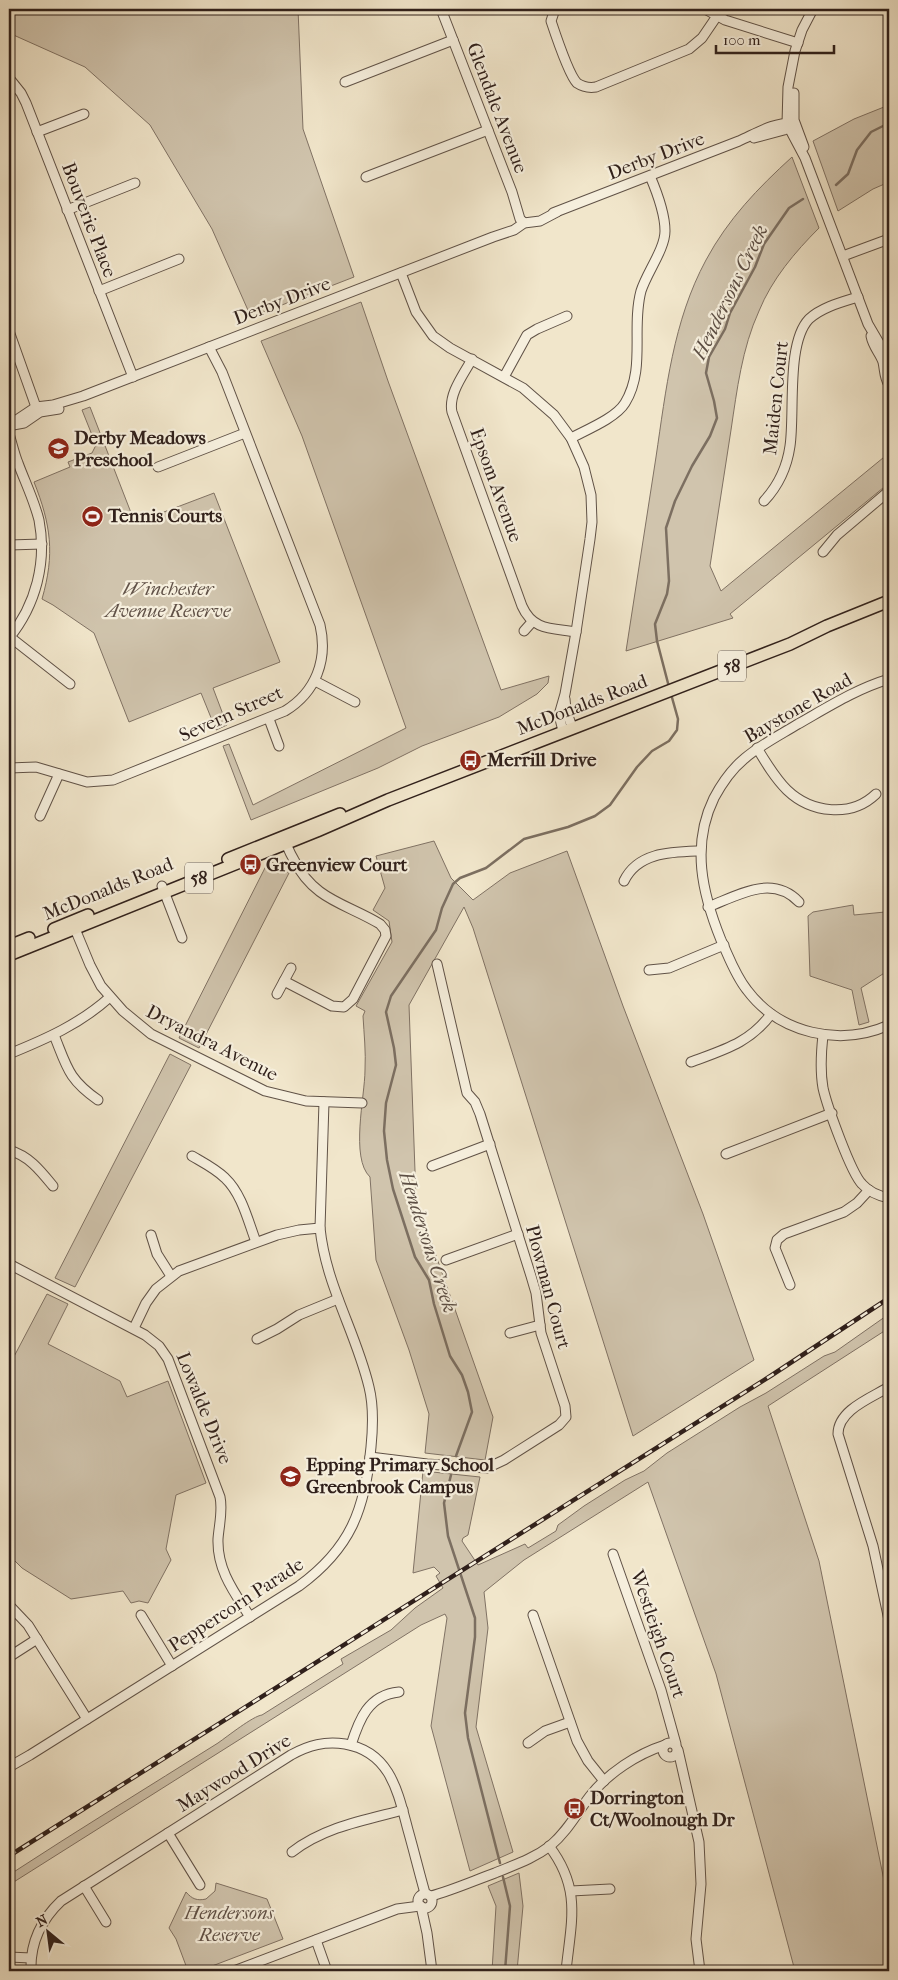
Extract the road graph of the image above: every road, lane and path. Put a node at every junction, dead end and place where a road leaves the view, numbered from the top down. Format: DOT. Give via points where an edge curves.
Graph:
graph roads {
  1 [pos="441,9"];
  2 [pos="555,9"];
  3 [pos="705,9"];
  4 [pos="813,9"];
  5 [pos="717,16"];
  6 [pos="453,40"];
  7 [pos="798,43"];
  8 [pos="9,78"];
  9 [pos="345,82"];
  10 [pos="84,114"];
  11 [pos="790,125"];
  12 [pos="488,130"];
  13 [pos="37,132"];
  14 [pos="366,177"];
  15 [pos="647,177"];
  16 [pos="135,183"];
  17 [pos="67,210"];
  18 [pos="523,220"];
  19 [pos="889,239"];
  20 [pos="843,256"];
  21 [pos="179,260"];
  22 [pos="401,273"];
  23 [pos="99,291"];
  24 [pos="858,297"];
  25 [pos="568,316"];
  26 [pos="9,331"];
  27 [pos="211,346"];
  28 [pos="888,359"];
  29 [pos="472,360"];
  30 [pos="133,377"];
  31 [pos="504,377"];
  32 [pos="889,385"];
  33 [pos="39,408"];
  34 [pos="9,425"];
  35 [pos="245,432"];
  36 [pos="9,434"];
  37 [pos="571,438"];
  38 [pos="9,446"];
  39 [pos="16,460"];
  40 [pos="158,467"];
  41 [pos="889,491"];
  42 [pos="764,501"];
  43 [pos="42,544"];
  44 [pos="9,545"];
  45 [pos="823,552"];
  46 [pos="889,601"];
  47 [pos="889,610"];
  48 [pos="532,622"];
  49 [pos="524,631"];
  50 [pos="576,632"];
  51 [pos="9,638"];
  52 [pos="790,644"];
  53 [pos="889,679"];
  54 [pos="315,680"];
  55 [pos="70,684"];
  56 [pos="356,702"];
  57 [pos="268,719"];
  58 [pos="568,729"];
  59 [pos="279,746"];
  60 [pos="757,748"];
  61 [pos="9,768"];
  62 [pos="58,774"];
  63 [pos="876,794"];
  64 [pos="40,816"];
  65 [pos="287,840"];
  66 [pos="700,851"];
  67 [pos="624,882"];
  68 [pos="163,889"];
  69 [pos="799,902"];
  70 [pos="708,907"];
  71 [pos="73,925"];
  72 [pos="182,938"];
  73 [pos="724,945"];
  74 [pos="9,946"];
  75 [pos="9,955"];
  76 [pos="438,964"];
  77 [pos="292,968"];
  78 [pos="649,970"];
  79 [pos="284,982"];
  80 [pos="277,994"];
  81 [pos="110,997"];
  82 [pos="772,1014"];
  83 [pos="889,1025"];
  84 [pos="54,1035"];
  85 [pos="823,1035"];
  86 [pos="9,1054"];
  87 [pos="691,1062"];
  88 [pos="98,1100"];
  89 [pos="324,1102"];
  90 [pos="362,1103"];
  91 [pos="832,1114"];
  92 [pos="490,1144"];
  93 [pos="9,1150"];
  94 [pos="726,1154"];
  95 [pos="192,1156"];
  96 [pos="432,1166"];
  97 [pos="53,1186"];
  98 [pos="869,1190"];
  99 [pos="889,1198"];
  100 [pos="320,1228"];
  101 [pos="518,1234"];
  102 [pos="151,1235"];
  103 [pos="256,1242"];
  104 [pos="446,1260"];
  105 [pos="9,1264"];
  106 [pos="171,1276"];
  107 [pos="790,1285"];
  108 [pos="338,1299"];
  109 [pos="540,1325"];
  110 [pos="134,1328"];
  111 [pos="510,1333"];
  112 [pos="257,1339"];
  113 [pos="889,1386"];
  114 [pos="370,1457"];
  115 [pos="613,1554"];
  116 [pos="9,1604"];
  117 [pos="141,1615"];
  118 [pos="532,1615"];
  119 [pos="250,1617"];
  120 [pos="889,1620"];
  121 [pos="37,1639"];
  122 [pos="9,1657"];
  123 [pos="172,1666"];
  124 [pos="399,1692"];
  125 [pos="87,1719"];
  126 [pos="570,1722"];
  127 [pos="528,1743"];
  128 [pos="351,1745"];
  129 [pos="670,1749"];
  130 [pos="9,1767"];
  131 [pos="604,1781"];
  132 [pos="403,1810"];
  133 [pos="168,1833"];
  134 [pos="549,1846"];
  135 [pos="292,1852"];
  136 [pos="200,1885"];
  137 [pos="84,1886"];
  138 [pos="610,1889"];
  139 [pos="571,1891"];
  140 [pos="425,1901"];
  141 [pos="106,1922"];
  142 [pos="316,1940"];
  143 [pos="9,1957"];
  144 [pos="31,1958"];
  145 [pos="31,1971"];
  146 [pos="234,1971"];
  147 [pos="327,1971"];
  148 [pos="432,1971"];
  149 [pos="566,1971"];
  150 [pos="700,1971"];
  1 -- 6 [label="street, Glendale Avenue"];
  2 -- 5 [label="street" via="552,24 572,75 578,83 590,88 683,53 702,38"];
  3 -- 5 [label="street"];
  4 -- 7 [label="street"];
  5 -- 7 [label="street"];
  6 -- 9 [label="street"];
  6 -- 12 [label="street, Glendale Avenue"];
  7 -- 11 [label="street" via="791,72 795,102"];
  8 -- 13 [label="street, Bouverie Place" via="21,93"];
  10 -- 13 [label="street"];
  11 -- 15 [label="street, Derby Drive"];
  11 -- 20 [label="street" via="803,141 805,158"];
  12 -- 14 [label="street"];
  12 -- 18 [label="street, Glendale Avenue"];
  13 -- 17 [label="street, Bouverie Place"];
  15 -- 18 [label="street, Derby Drive" via="557,212"];
  15 -- 37 [label="street" via="664,218 665,238 641,293 636,326 637,365 628,397 620,410"];
  16 -- 17 [label="street"];
  17 -- 23 [label="street, Bouverie Place"];
  18 -- 22 [label="street, Derby Drive" via="493,236"];
  19 -- 20 [label="street"];
  20 -- 24 [label="street"];
  21 -- 23 [label="street"];
  22 -- 27 [label="street, Derby Drive"];
  22 -- 29 [label="street" via="416,312 427,330 440,342"];
  23 -- 30 [label="street, Bouverie Place"];
  24 -- 28 [label="street" via="872,343"];
  24 -- 42 [label="street, Maiden Court" via="817,313 800,332 796,347 789,453 776,486"];
  25 -- 31 [label="street" via="527,335"];
  26 -- 33 [label="street"];
  27 -- 30 [label="street, Derby Drive"];
  27 -- 35 [label="street, Severn Street"];
  28 -- 32 [label="street" via="884,376"];
  29 -- 31 [label="street"];
  29 -- 48 [label="street, Epsom Avenue" via="452,398 452,412 522,606"];
  30 -- 33 [label="street, Derby Drive"];
  31 -- 37 [label="street" via="543,404"];
  33 -- 34 [label="street, Derby Drive"];
  35 -- 40 [label="street"];
  35 -- 54 [label="street, Severn Street" via="320,625 323,653"];
  36 -- 39 [label="street"];
  37 -- 50 [label="street" via="584,467 592,508"];
  38 -- 39 [label="street"];
  39 -- 43 [label="street" via="36,509"];
  41 -- 45 [label="street" via="837,535"];
  43 -- 44 [label="street"];
  43 -- 51 [label="street" via="36,588 26,613"];
  46 -- 52 [label="main road, McDonalds Road / 58"];
  47 -- 52 [label="main road, McDonalds Road / 58"];
  48 -- 49 [label="street"];
  48 -- 50 [label="street"];
  50 -- 58 [label="street" via="559,715"];
  51 -- 55 [label="street"];
  52 -- 58 [label="main road, McDonalds Road / 58"];
  53 -- 60 [label="street, Baystone Road" via="848,695"];
  54 -- 56 [label="street"];
  54 -- 57 [label="street, Severn Street" via="297,703"];
  57 -- 59 [label="street"];
  57 -- 62 [label="street, Severn Street" via="113,780 87,782"];
  58 -- 65 [label="main road, McDonalds Road / 58"];
  60 -- 63 [label="street" via="788,791 813,806 832,810 850,808"];
  60 -- 66 [label="street, Baystone Road" via="736,766 720,788 709,811"];
  61 -- 62 [label="street, Severn Street" via="36,767"];
  62 -- 64 [label="street"];
  65 -- 68 [label="main road, McDonalds Road / 58"];
  65 -- 79 [label="street" via="304,879 317,890 380,924 386,936 353,999 344,1007 332,1006"];
  66 -- 67 [label="street" via="665,853 647,858 636,864"];
  66 -- 70 [label="street, Baystone Road" via="702,884"];
  68 -- 71 [label="main road, McDonalds Road / 58"];
  68 -- 72 [label="street"];
  69 -- 70 [label="street" via="788,892 767,888"];
  70 -- 73 [label="street, Baystone Road"];
  71 -- 74 [label="main road, McDonalds Road / 58"];
  71 -- 75 [label="main road, McDonalds Road / 58"];
  71 -- 81 [label="street, Dryandra Avenue" via="90,965"];
  73 -- 78 [label="street" via="668,968"];
  73 -- 82 [label="street, Baystone Road" via="746,989"];
  76 -- 92 [label="street, Plowman Court" via="467,1093 478,1107"];
  77 -- 79 [label="street"];
  79 -- 80 [label="street"];
  81 -- 84 [label="street" via="88,1016"];
  81 -- 89 [label="street, Dryandra Avenue" via="151,1034 251,1085 294,1099"];
  82 -- 85 [label="street, Baystone Road" via="795,1027"];
  82 -- 87 [label="street" via="745,1040"];
  83 -- 85 [label="street, Baystone Road" via="848,1036"];
  84 -- 86 [label="street"];
  84 -- 88 [label="street" via="74,1080"];
  85 -- 91 [label="street" via="822,1078"];
  89 -- 90 [label="street, Dryandra Avenue"];
  89 -- 100 [label="street, Peppercorn Parade"];
  91 -- 94 [label="street"];
  91 -- 98 [label="street" via="853,1170"];
  92 -- 96 [label="street"];
  92 -- 101 [label="street, Plowman Court"];
  93 -- 97 [label="street" via="34,1163"];
  95 -- 103 [label="street" via="218,1171 230,1183 240,1199"];
  98 -- 99 [label="street"];
  98 -- 107 [label="street" via="850,1208 784,1234 777,1240 775,1248"];
  100 -- 103 [label="street" via="287,1232"];
  100 -- 108 [label="street, Peppercorn Parade" via="324,1259"];
  101 -- 104 [label="street"];
  101 -- 109 [label="street, Plowman Court" via="536,1293"];
  102 -- 106 [label="street" via="157,1254"];
  103 -- 106 [label="street"];
  105 -- 110 [label="street, Lowalde Drive"];
  106 -- 110 [label="street" via="150,1296"];
  108 -- 112 [label="street" via="299,1315"];
  108 -- 114 [label="street, Peppercorn Parade" via="370,1387 373,1412"];
  109 -- 111 [label="street"];
  109 -- 114 [label="street, Plowman Court" via="566,1410 565,1419 559,1425 487,1468"];
  110 -- 119 [label="street, Lowalde Drive" via="152,1339 168,1359 220,1497 222,1570"];
  113 -- 120 [label="street" via="844,1416 838,1434 873,1546"];
  114 -- 119 [label="street, Peppercorn Parade" via="360,1510 337,1551 309,1578"];
  115 -- 129 [label="street, Westleigh Court" via="661,1690 671,1726"];
  116 -- 121 [label="street"];
  117 -- 123 [label="street"];
  118 -- 126 [label="street"];
  119 -- 123 [label="street, Peppercorn Parade"];
  121 -- 122 [label="street"];
  121 -- 125 [label="street"];
  123 -- 125 [label="street, Peppercorn Parade"];
  124 -- 128 [label="street" via="384,1695 368,1706 358,1721"];
  125 -- 130 [label="street, Peppercorn Parade"];
  126 -- 127 [label="street" via="545,1731"];
  126 -- 131 [label="street" via="581,1750"];
  128 -- 132 [label="street, Maywood Drive" via="367,1752 383,1765 396,1786"];
  128 -- 133 [label="street, Maywood Drive" via="327,1742 303,1748"];
  129 -- 131 [label="street" via="637,1758"];
  129 -- 150 [label="street" via="683,1776 695,1822 701,1866 696,1939"];
  131 -- 134 [label="street" via="569,1827"];
  132 -- 135 [label="street" via="333,1829"];
  132 -- 140 [label="street, Maywood Drive"];
  133 -- 136 [label="street"];
  133 -- 137 [label="street, Maywood Drive"];
  134 -- 139 [label="street" via="562,1865"];
  134 -- 140 [label="street" via="528,1860"];
  137 -- 141 [label="street"];
  137 -- 144 [label="street, Maywood Drive" via="62,1901 46,1918 38,1930"];
  138 -- 139 [label="street"];
  139 -- 149 [label="street"];
  140 -- 142 [label="street"];
  140 -- 148 [label="street"];
  142 -- 146 [label="street"];
  142 -- 147 [label="street"];
  143 -- 144 [label="street"];
  144 -- 145 [label="street, Maywood Drive"];
}
